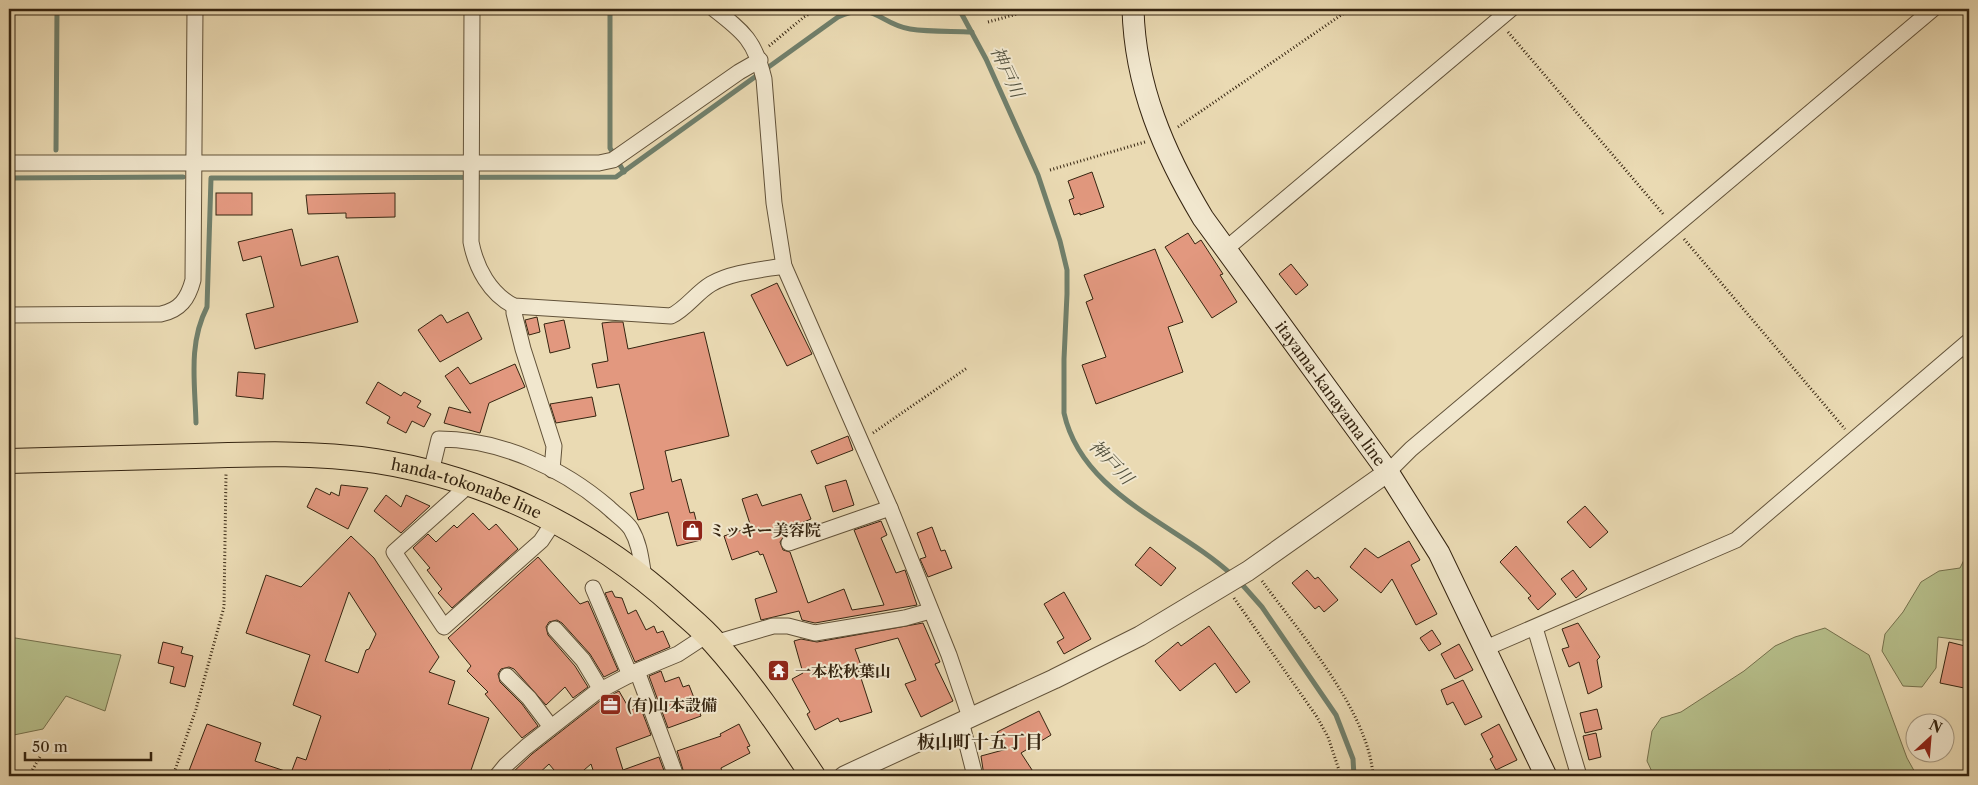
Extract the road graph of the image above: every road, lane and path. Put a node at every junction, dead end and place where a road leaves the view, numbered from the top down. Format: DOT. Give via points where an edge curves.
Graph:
graph roads {
  1 [pos="195,9"];
  2 [pos="472,9"];
  3 [pos="714,9"];
  4 [pos="818,9"];
  5 [pos="1035,9"];
  6 [pos="1133,9"];
  7 [pos="1350,9"];
  8 [pos="1511,9"];
  9 [pos="1933,9"];
  10 [pos="988,22"];
  11 [pos="759,58"];
  12 [pos="1161,138"];
  13 [pos="194,162"];
  14 [pos="9,163"];
  15 [pos="1050,170"];
  16 [pos="471,173"];
  17 [pos="1227,248"];
  18 [pos="784,266"];
  19 [pos="514,306"];
  20 [pos="9,315"];
  21 [pos="1969,341"];
  22 [pos="967,368"];
  23 [pos="861,441"];
  24 [pos="227,455"];
  25 [pos="9,461"];
  26 [pos="552,470"];
  27 [pos="431,472"];
  28 [pos="1388,472"];
  29 [pos="470,484"];
  30 [pos="890,508"];
  31 [pos="555,520"];
  32 [pos="789,543"];
  33 [pos="1250,570"];
  34 [pos="644,577"];
  35 [pos="1226,585"];
  36 [pos="593,588"];
  37 [pos="930,611"];
  38 [pos="1535,628"];
  39 [pos="555,629"];
  40 [pos="711,639"];
  41 [pos="1486,648"];
  42 [pos="634,673"];
  43 [pos="507,676"];
  44 [pos="601,690"];
  45 [pos="965,719"];
  46 [pos="552,727"];
  47 [pos="41,754"];
  48 [pos="29,776"];
  49 [pos="174,776"];
  50 [pos="497,776"];
  51 [pos="676,776"];
  52 [pos="813,776"];
  53 [pos="844,776"];
  54 [pos="975,776"];
  55 [pos="1341,776"];
  56 [pos="1373,776"];
  57 [pos="1546,776"];
  58 [pos="1579,776"];
  1 -- 13 [label="street"];
  2 -- 16 [label="street"];
  3 -- 11 [label="street" via="754,45"];
  4 -- 11 [label="path" via="804,17"];
  5 -- 10 [label="path"];
  6 -- 12 [label="main road, itayama-kanayama line" via="1141,82"];
  7 -- 12 [label="path"];
  8 -- 17 [label="street"];
  9 -- 28 [label="street" via="1411,449"];
  11 -- 16 [label="street" via="613,160"];
  11 -- 18 [label="street"];
  12 -- 15 [label="path"];
  12 -- 17 [label="main road, itayama-kanayama line" via="1203,218"];
  13 -- 14 [label="street"];
  13 -- 16 [label="street"];
  13 -- 20 [label="street" via="193,280 190,294 182,304 161,314"];
  16 -- 19 [label="street" via="474,256 495,292"];
  17 -- 28 [label="main road, itayama-kanayama line"];
  18 -- 19 [label="street" via="746,272 712,284 672,316"];
  18 -- 23 [label="street"];
  19 -- 26 [label="street" via="523,349 554,446"];
  21 -- 38 [label="street" via="1736,540"];
  22 -- 23 [label="path"];
  23 -- 30 [label="street"];
  24 -- 25 [label="main road, handa-tokonabe line"];
  24 -- 27 [label="main road, handa-tokonabe line" via="308,455 374,461"];
  24 -- 49 [label="path" via="224,607"];
  26 -- 27 [label="street" via="496,446 462,439 439,439"];
  26 -- 34 [label="street" via="599,499 630,527 638,543"];
  27 -- 29 [label="main road, handa-tokonabe line"];
  28 -- 33 [label="street"];
  28 -- 41 [label="main road, itayama-kanayama line" via="1439,553"];
  29 -- 31 [label="main road, handa-tokonabe line"];
  29 -- 31 [label="street" via="394,552 444,626 541,541"];
  30 -- 32 [label="street"];
  30 -- 37 [label="street"];
  31 -- 34 [label="main road, handa-tokonabe line" via="599,545"];
  33 -- 35 [label="street"];
  33 -- 56 [label="path" via="1354,712 1369,750"];
  34 -- 40 [label="main road, handa-tokonabe line"];
  35 -- 45 [label="street" via="1140,636"];
  35 -- 55 [label="path" via="1317,717 1328,737"];
  36 -- 42 [label="street"];
  37 -- 40 [label="street" via="815,633 773,626"];
  37 -- 45 [label="street" via="949,655"];
  38 -- 41 [label="street"];
  38 -- 58 [label="street"];
  39 -- 44 [label="street" via="583,660"];
  40 -- 42 [label="street"];
  40 -- 52 [label="main road, handa-tokonabe line" via="761,700"];
  41 -- 57 [label="main road, itayama-kanayama line"];
  42 -- 44 [label="street"];
  42 -- 51 [label="street"];
  43 -- 46 [label="street"];
  44 -- 46 [label="street"];
  45 -- 53 [label="street"];
  45 -- 54 [label="street"];
  46 -- 50 [label="street"];
  47 -- 48 [label="path"];
}
